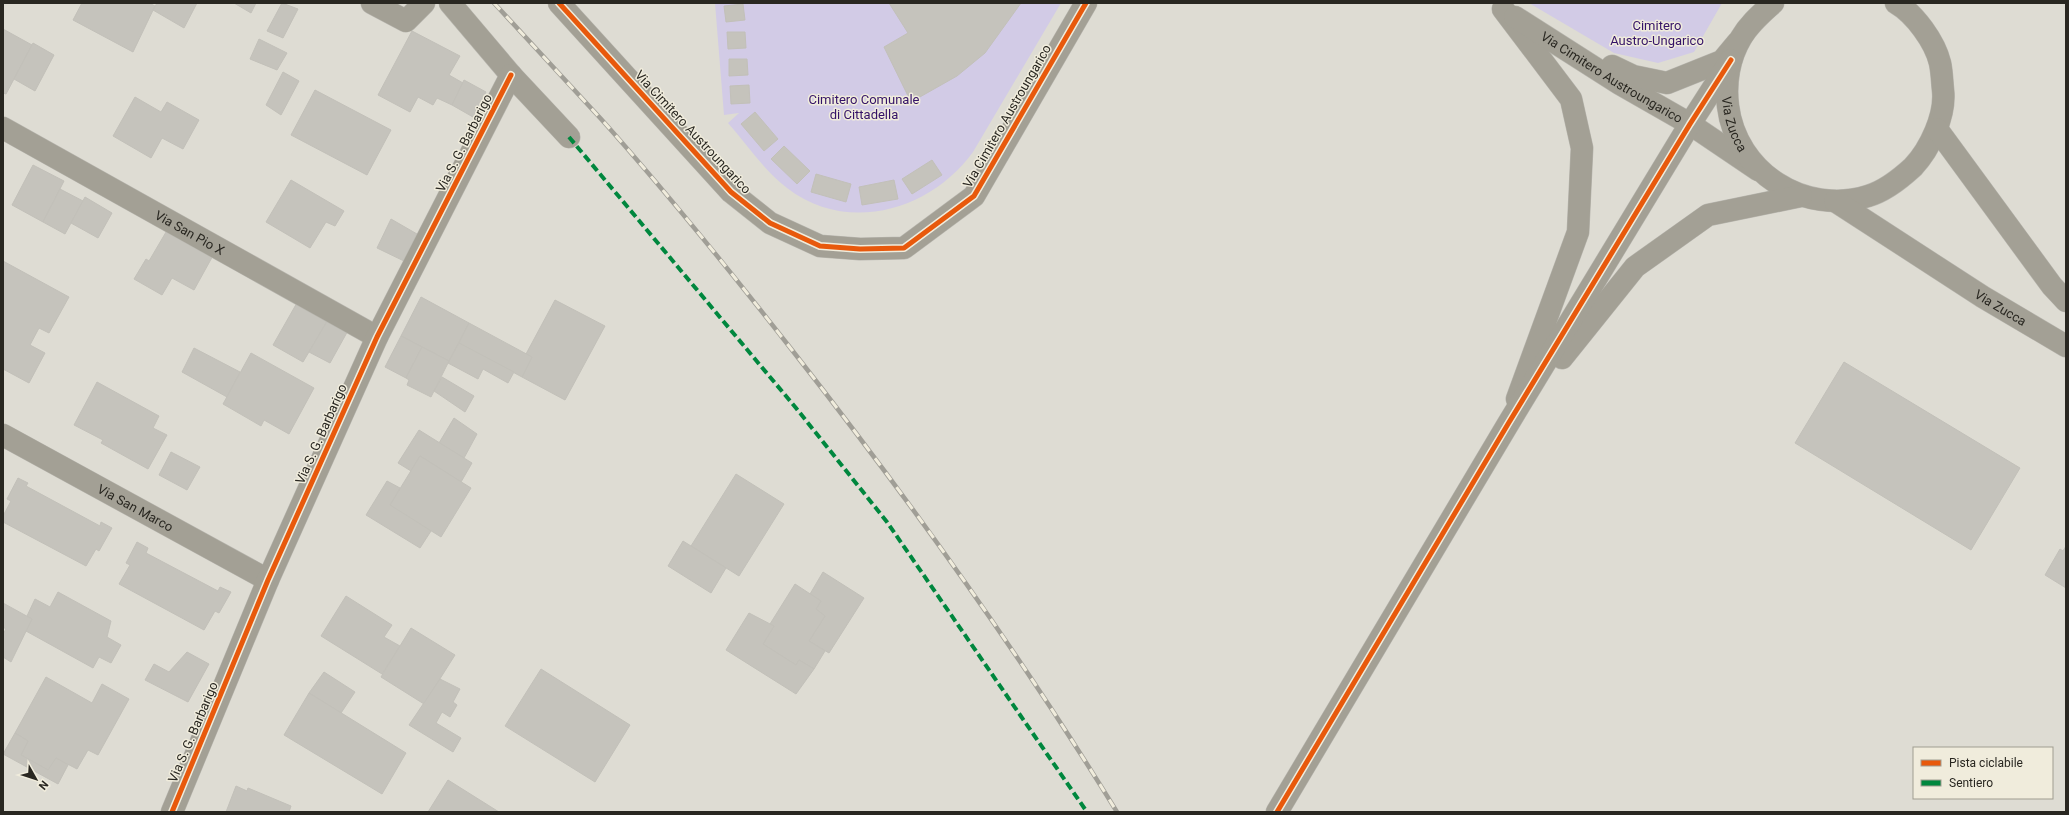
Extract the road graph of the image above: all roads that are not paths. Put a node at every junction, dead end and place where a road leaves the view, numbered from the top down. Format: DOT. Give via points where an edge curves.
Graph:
graph roads {
  1 [pos="372,3"];
  2 [pos="424,3"];
  3 [pos="450,3"];
  4 [pos="559,3"];
  5 [pos="1086,3"];
  6 [pos="1773,3"];
  7 [pos="1900,4"];
  8 [pos="1499,6"];
  9 [pos="1740,39"];
  10 [pos="1731,60"];
  11 [pos="511,75"];
  12 [pos="1690,124"];
  13 [pos="3,128"];
  14 [pos="1937,129"];
  15 [pos="569,137"];
  16 [pos="1760,172"];
  17 [pos="1801,196"];
  18 [pos="1835,201"];
  19 [pos="2066,301"];
  20 [pos="377,337"];
  21 [pos="2066,346"];
  22 [pos="1508,424"];
  23 [pos="3,435"];
  24 [pos="268,580"];
  25 [pos="172,812"];
  26 [pos="1278,812"];
  1 -- 2 [label="street" via="406,21"];
  3 -- 11 [label="street"];
  4 -- 5 [label="street, Via Cimitero Austroungarico" via="731,192 770,223 820,246 860,249 904,248 974,196"];
  6 -- 9 [label="street, Via Zucca" via="1756,18"];
  7 -- 14 [label="street, Via Zucca" via="1926,32 1940,62 1944,96"];
  8 -- 9 [label="street, Via Cimitero Austroungarico" via="1633,76 1667,82 1722,61"];
  8 -- 12 [label="street, Via Cimitero Austroungarico" via="1620,84"];
  8 -- 22 [label="street, Via Cimitero Austroungarico" via="1571,99 1582,148 1578,232"];
  9 -- 10 [label="street, Via Zucca"];
  10 -- 12 [label="street"];
  10 -- 16 [label="street, Via Zucca" via="1726,90 1729,120 1741,148"];
  11 -- 15 [label="street"];
  11 -- 20 [label="street, Via S. G. Barbarigo"];
  12 -- 16 [label="street, Via Cimitero Austroungarico"];
  12 -- 22 [label="street"];
  13 -- 20 [label="street, Via San Pio X"];
  14 -- 18 [label="street, Via Zucca" via="1922,158 1898,181 1868,196"];
  14 -- 19 [label="street" via="2052,286"];
  16 -- 17 [label="street, Via Zucca" via="1779,186"];
  17 -- 18 [label="street, Via Zucca"];
  17 -- 22 [label="street" via="1708,215 1635,267"];
  18 -- 21 [label="street, Via Zucca" via="1983,297"];
  20 -- 24 [label="street, Via S. G. Barbarigo"];
  22 -- 26 [label="street"];
  23 -- 24 [label="street, Via San Marco"];
  24 -- 25 [label="street, Via S. G. Barbarigo"];
}
